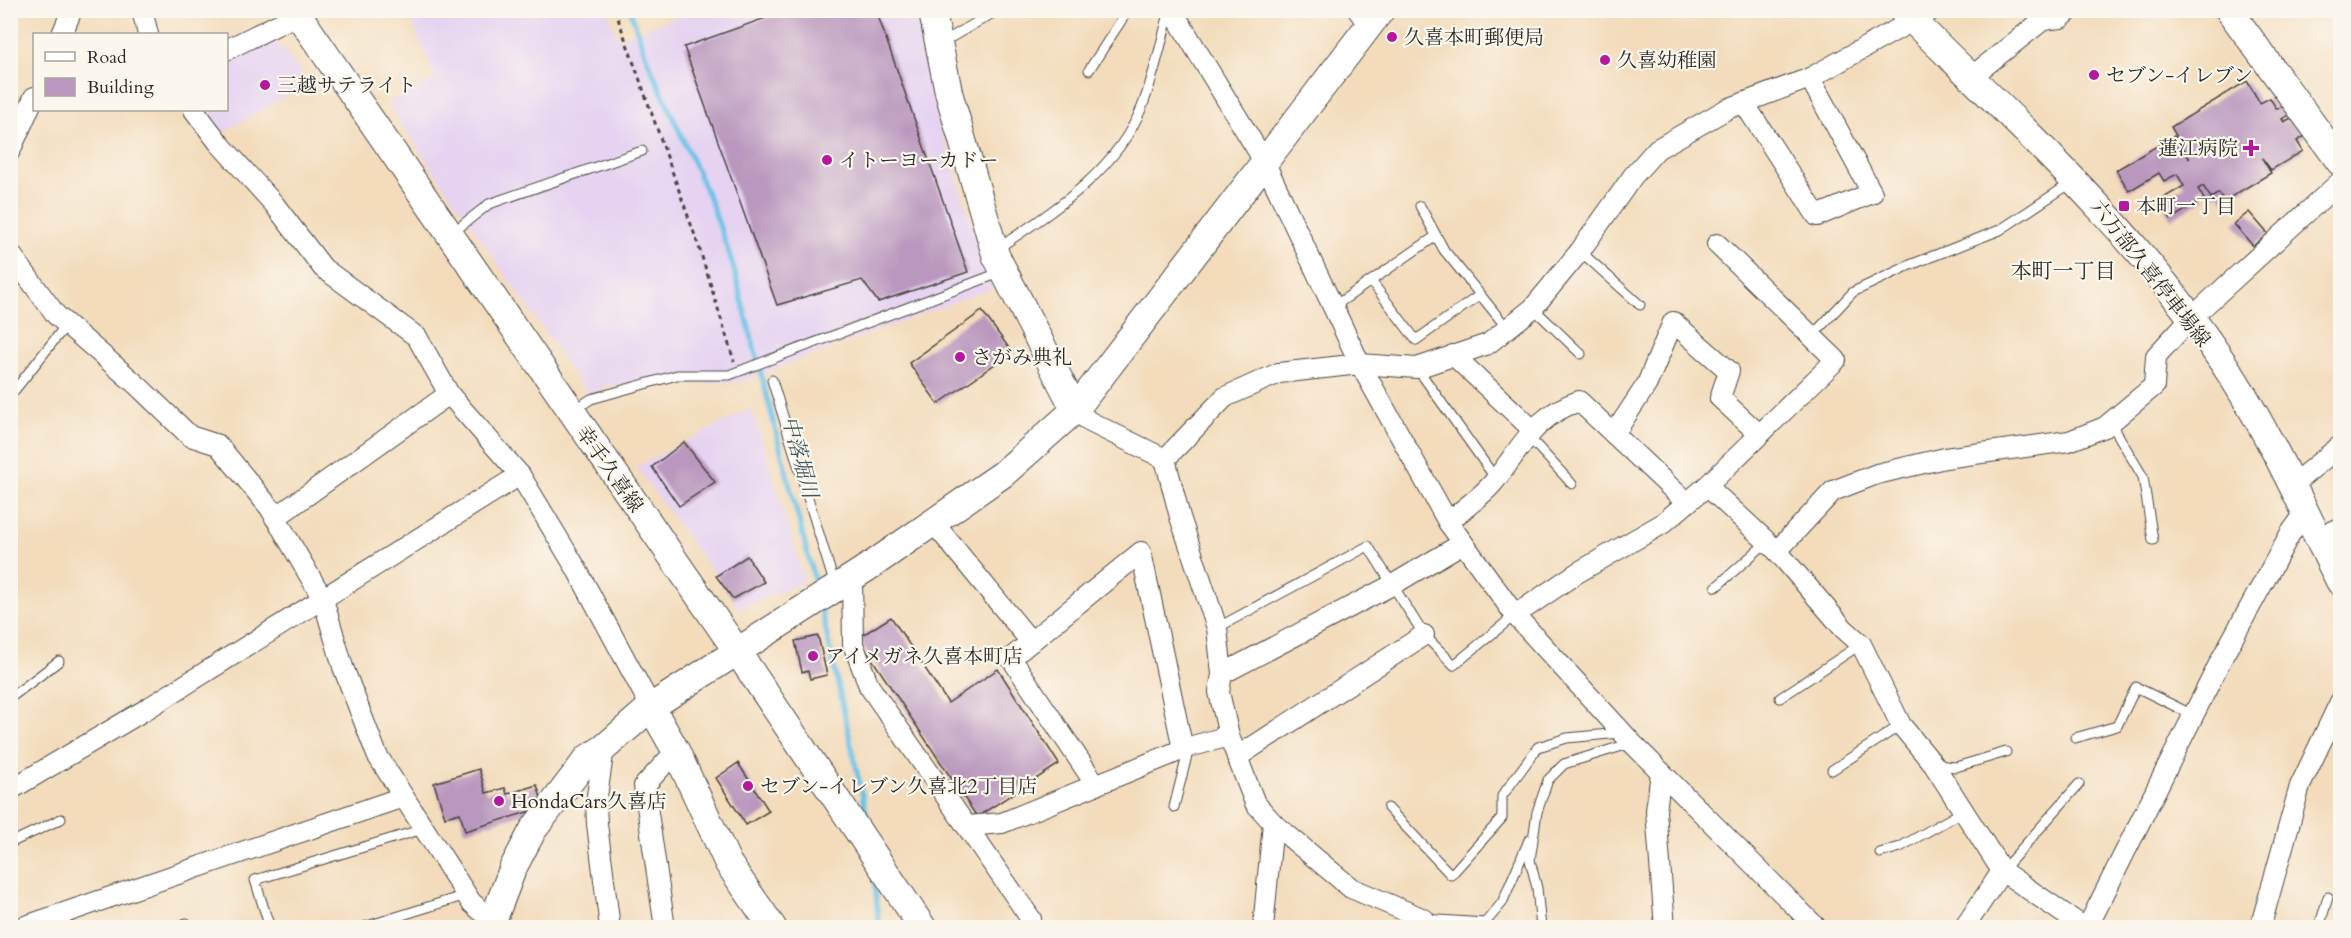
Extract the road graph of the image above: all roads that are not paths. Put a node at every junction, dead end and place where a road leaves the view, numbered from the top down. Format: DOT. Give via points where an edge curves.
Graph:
graph roads {
  1 [pos="72,10"];
  2 [pos="142,10"];
  3 [pos="932,10"];
  4 [pos="998,10"];
  5 [pos="1128,10"];
  6 [pos="1171,10"];
  7 [pos="2070,10"];
  8 [pos="2229,10"];
  9 [pos="295,11"];
  10 [pos="1916,14"];
  11 [pos="1370,16"];
  12 [pos="62,33"];
  13 [pos="148,33"];
  14 [pos="939,43"];
  15 [pos="228,49"];
  16 [pos="1089,70"];
  17 [pos="1971,77"];
  18 [pos="1810,78"];
  19 [pos="33,99"];
  20 [pos="1744,103"];
  21 [pos="195,111"];
  22 [pos="11,148"];
  23 [pos="642,151"];
  24 [pos="1264,161"];
  25 [pos="2340,162"];
  26 [pos="2076,180"];
  27 [pos="2340,182"];
  28 [pos="1420,206"];
  29 [pos="450,234"];
  30 [pos="1436,236"];
  31 [pos="1717,244"];
  32 [pos="1580,251"];
  33 [pos="10,253"];
  34 [pos="999,261"];
  35 [pos="1371,281"];
  36 [pos="1480,295"];
  37 [pos="1640,305"];
  38 [pos="1333,307"];
  39 [pos="1533,308"];
  40 [pos="2190,319"];
  41 [pos="67,324"];
  42 [pos="1507,328"];
  43 [pos="1812,336"];
  44 [pos="1581,354"];
  45 [pos="1454,356"];
  46 [pos="1360,364"];
  47 [pos="1417,368"];
  48 [pos="772,380"];
  49 [pos="449,394"];
  50 [pos="10,396"];
  51 [pos="1075,410"];
  52 [pos="571,412"];
  53 [pos="2110,423"];
  54 [pos="1530,432"];
  55 [pos="1614,434"];
  56 [pos="1759,434"];
  57 [pos="2340,446"];
  58 [pos="1165,459"];
  59 [pos="520,475"];
  60 [pos="1496,480"];
  61 [pos="1572,484"];
  62 [pos="2292,485"];
  63 [pos="1707,486"];
  64 [pos="1687,503"];
  65 [pos="2305,513"];
  66 [pos="275,518"];
  67 [pos="933,522"];
  68 [pos="1448,522"];
  69 [pos="2329,533"];
  70 [pos="2153,540"];
  71 [pos="1463,543"];
  72 [pos="1772,546"];
  73 [pos="2340,582"];
  74 [pos="844,583"];
  75 [pos="1394,584"];
  76 [pos="1716,587"];
  77 [pos="323,599"];
  78 [pos="1515,615"];
  79 [pos="1217,628"];
  80 [pos="1424,635"];
  81 [pos="1031,642"];
  82 [pos="1861,644"];
  83 [pos="737,651"];
  84 [pos="58,661"];
  85 [pos="1222,674"];
  86 [pos="10,698"];
  87 [pos="1780,698"];
  88 [pos="2340,702"];
  89 [pos="651,707"];
  90 [pos="2193,715"];
  91 [pos="1901,725"];
  92 [pos="1229,736"];
  93 [pos="1628,738"];
  94 [pos="2075,738"];
  95 [pos="604,748"];
  96 [pos="1186,748"];
  97 [pos="676,751"];
  98 [pos="2006,752"];
  99 [pos="1237,757"];
  100 [pos="1934,765"];
  101 [pos="1832,770"];
  102 [pos="1661,772"];
  103 [pos="2079,784"];
  104 [pos="1096,785"];
  105 [pos="10,790"];
  106 [pos="403,797"];
  107 [pos="1174,807"];
  108 [pos="1388,808"];
  109 [pos="1962,812"];
  110 [pos="61,819"];
  111 [pos="1273,823"];
  112 [pos="968,826"];
  113 [pos="1535,827"];
  114 [pos="423,829"];
  115 [pos="10,843"];
  116 [pos="1880,853"];
  117 [pos="2002,871"];
  118 [pos="466,895"];
  119 [pos="2328,897"];
  120 [pos="1031,919"];
  121 [pos="1424,923"];
  122 [pos="491,924"];
  123 [pos="20,927"];
  124 [pos="175,927"];
  125 [pos="188,927"];
  126 [pos="270,927"];
  127 [pos="361,927"];
  128 [pos="610,927"];
  129 [pos="665,927"];
  130 [pos="773,927"];
  131 [pos="923,927"];
  132 [pos="1263,927"];
  133 [pos="1541,927"];
  134 [pos="1665,927"];
  135 [pos="1817,927"];
  136 [pos="1964,927"];
  137 [pos="2086,927"];
  138 [pos="2260,927"];
  139 [pos="2319,927"];
  1 -- 12 [label="street"];
  2 -- 13 [label="street"];
  3 -- 14 [label="street"];
  4 -- 14 [label="lane"];
  5 -- 16 [label="lane"];
  6 -- 24 [label="street"];
  6 -- 34 [label="lane" via="1142,108 1116,154"];
  7 -- 17 [label="street" via="2061,18 2043,20"];
  8 -- 25 [label="street"];
  9 -- 15 [label="street"];
  9 -- 29 [label="street, 幸手久喜線"];
  10 -- 17 [label="street, 六万部久喜停車場線"];
  10 -- 18 [label="street"];
  11 -- 24 [label="street"];
  14 -- 34 [label="street" via="949,94"];
  17 -- 26 [label="street, 六万部久喜停車場線"];
  18 -- 20 [label="street"];
  18 -- 20 [label="street" via="1872,193 1817,216"];
  19 -- 22 [label="street"];
  20 -- 32 [label="street" via="1690,128 1657,149"];
  21 -- 49 [label="street" via="323,268 417,337"];
  23 -- 29 [label="lane" via="489,204"];
  24 -- 38 [label="street"];
  24 -- 51 [label="street"];
  26 -- 40 [label="street, 六万部久喜停車場線"];
  26 -- 43 [label="lane" via="2000,230 1853,292"];
  27 -- 40 [label="street"];
  28 -- 30 [label="lane"];
  29 -- 52 [label="street, 幸手久喜線"];
  30 -- 35 [label="lane"];
  30 -- 36 [label="lane"];
  31 -- 43 [label="street"];
  32 -- 37 [label="lane"];
  32 -- 39 [label="street"];
  33 -- 41 [label="street"];
  34 -- 51 [label="street"];
  34 -- 52 [label="lane" via="729,375 677,375 591,399"];
  35 -- 36 [label="lane" via="1416,340"];
  35 -- 38 [label="lane"];
  36 -- 42 [label="lane"];
  38 -- 46 [label="street"];
  39 -- 42 [label="street"];
  39 -- 44 [label="lane"];
  40 -- 53 [label="street" via="2156,356 2154,386"];
  40 -- 62 [label="street, 六万部久喜停車場線" via="2234,380"];
  41 -- 50 [label="lane"];
  41 -- 66 [label="street" via="190,436 219,445"];
  42 -- 45 [label="street" via="1488,344"];
  43 -- 56 [label="street" via="1836,360"];
  45 -- 47 [label="street"];
  45 -- 54 [label="street"];
  46 -- 47 [label="street"];
  46 -- 58 [label="street" via="1279,373 1226,397"];
  46 -- 68 [label="street"];
  47 -- 60 [label="lane"];
  48 -- 74 [label="lane"];
  49 -- 59 [label="street"];
  49 -- 66 [label="street"];
  51 -- 58 [label="street" via="1090,422"];
  51 -- 67 [label="street" via="1003,474"];
  52 -- 83 [label="street, 幸手久喜線"];
  53 -- 70 [label="lane" via="2143,477"];
  53 -- 72 [label="street" via="2069,441 1945,458 1877,474 1833,491"];
  54 -- 55 [label="street" via="1567,405 1579,401"];
  54 -- 60 [label="street"];
  54 -- 61 [label="lane"];
  55 -- 56 [label="street" via="1647,384 1673,322 1729,371 1720,398"];
  55 -- 64 [label="street"];
  56 -- 63 [label="street"];
  57 -- 62 [label="street"];
  58 -- 79 [label="street"];
  59 -- 77 [label="street"];
  59 -- 89 [label="street" via="576,568"];
  60 -- 68 [label="street"];
  62 -- 65 [label="street, 六万部久喜停車場線"];
  63 -- 64 [label="street"];
  63 -- 72 [label="street"];
  64 -- 78 [label="street" via="1662,524 1577,573"];
  65 -- 69 [label="street, 六万部久喜停車場線"];
  65 -- 90 [label="street" via="2284,544"];
  66 -- 77 [label="street"];
  67 -- 74 [label="street"];
  67 -- 81 [label="street"];
  68 -- 71 [label="street"];
  69 -- 73 [label="street, 六万部久喜停車場線"];
  71 -- 75 [label="street"];
  71 -- 78 [label="street"];
  72 -- 76 [label="lane"];
  72 -- 82 [label="street"];
  74 -- 83 [label="street"];
  74 -- 112 [label="street" via="853,644 869,686"];
  75 -- 79 [label="lane" via="1368,546"];
  75 -- 80 [label="lane"];
  75 -- 85 [label="street"];
  77 -- 105 [label="street"];
  77 -- 106 [label="street" via="343,667 377,755"];
  78 -- 80 [label="lane" via="1454,665"];
  78 -- 93 [label="street"];
  79 -- 85 [label="street"];
  80 -- 99 [label="street"];
  81 -- 96 [label="street" via="1141,552"];
  81 -- 104 [label="street" via="1011,658"];
  82 -- 87 [label="lane"];
  82 -- 91 [label="street"];
  83 -- 89 [label="street"];
  83 -- 131 [label="street, 幸手久喜線"];
  84 -- 86 [label="lane"];
  85 -- 92 [label="street" via="1219,692"];
  88 -- 138 [label="street" via="2300,786"];
  89 -- 95 [label="street"];
  89 -- 97 [label="street"];
  90 -- 94 [label="lane" via="2136,687 2117,726"];
  90 -- 137 [label="street"];
  91 -- 100 [label="street"];
  91 -- 101 [label="lane"];
  92 -- 96 [label="street"];
  92 -- 99 [label="street"];
  93 -- 102 [label="street"];
  93 -- 108 [label="lane" via="1566,738 1538,747 1502,796 1503,818 1451,875"];
  93 -- 113 [label="lane" via="1564,764 1548,780"];
  95 -- 122 [label="street" via="588,758 532,830"];
  95 -- 128 [label="street" via="596,803"];
  96 -- 104 [label="street"];
  96 -- 107 [label="lane"];
  97 -- 129 [label="street" via="644,786"];
  97 -- 130 [label="street" via="728,863"];
  98 -- 100 [label="lane" via="1956,767"];
  99 -- 111 [label="street" via="1255,803"];
  100 -- 109 [label="street"];
  102 -- 134 [label="street" via="1656,811"];
  102 -- 135 [label="street"];
  103 -- 117 [label="lane"];
  104 -- 112 [label="street" via="1002,823"];
  106 -- 114 [label="street"];
  106 -- 123 [label="street"];
  109 -- 116 [label="lane" via="1900,847"];
  109 -- 117 [label="street"];
  110 -- 115 [label="lane"];
  111 -- 121 [label="street" via="1351,888"];
  111 -- 132 [label="street"];
  112 -- 120 [label="street"];
  113 -- 121 [label="lane" via="1502,903 1485,923"];
  113 -- 133 [label="lane" via="1530,860"];
  114 -- 118 [label="street"];
  114 -- 126 [label="lane" via="255,880"];
  117 -- 136 [label="street"];
  117 -- 137 [label="street"];
  118 -- 122 [label="street"];
  118 -- 127 [label="lane"];
  119 -- 139 [label="lane"];
  124 -- 125 [label="lane" via="186,923"];
}
